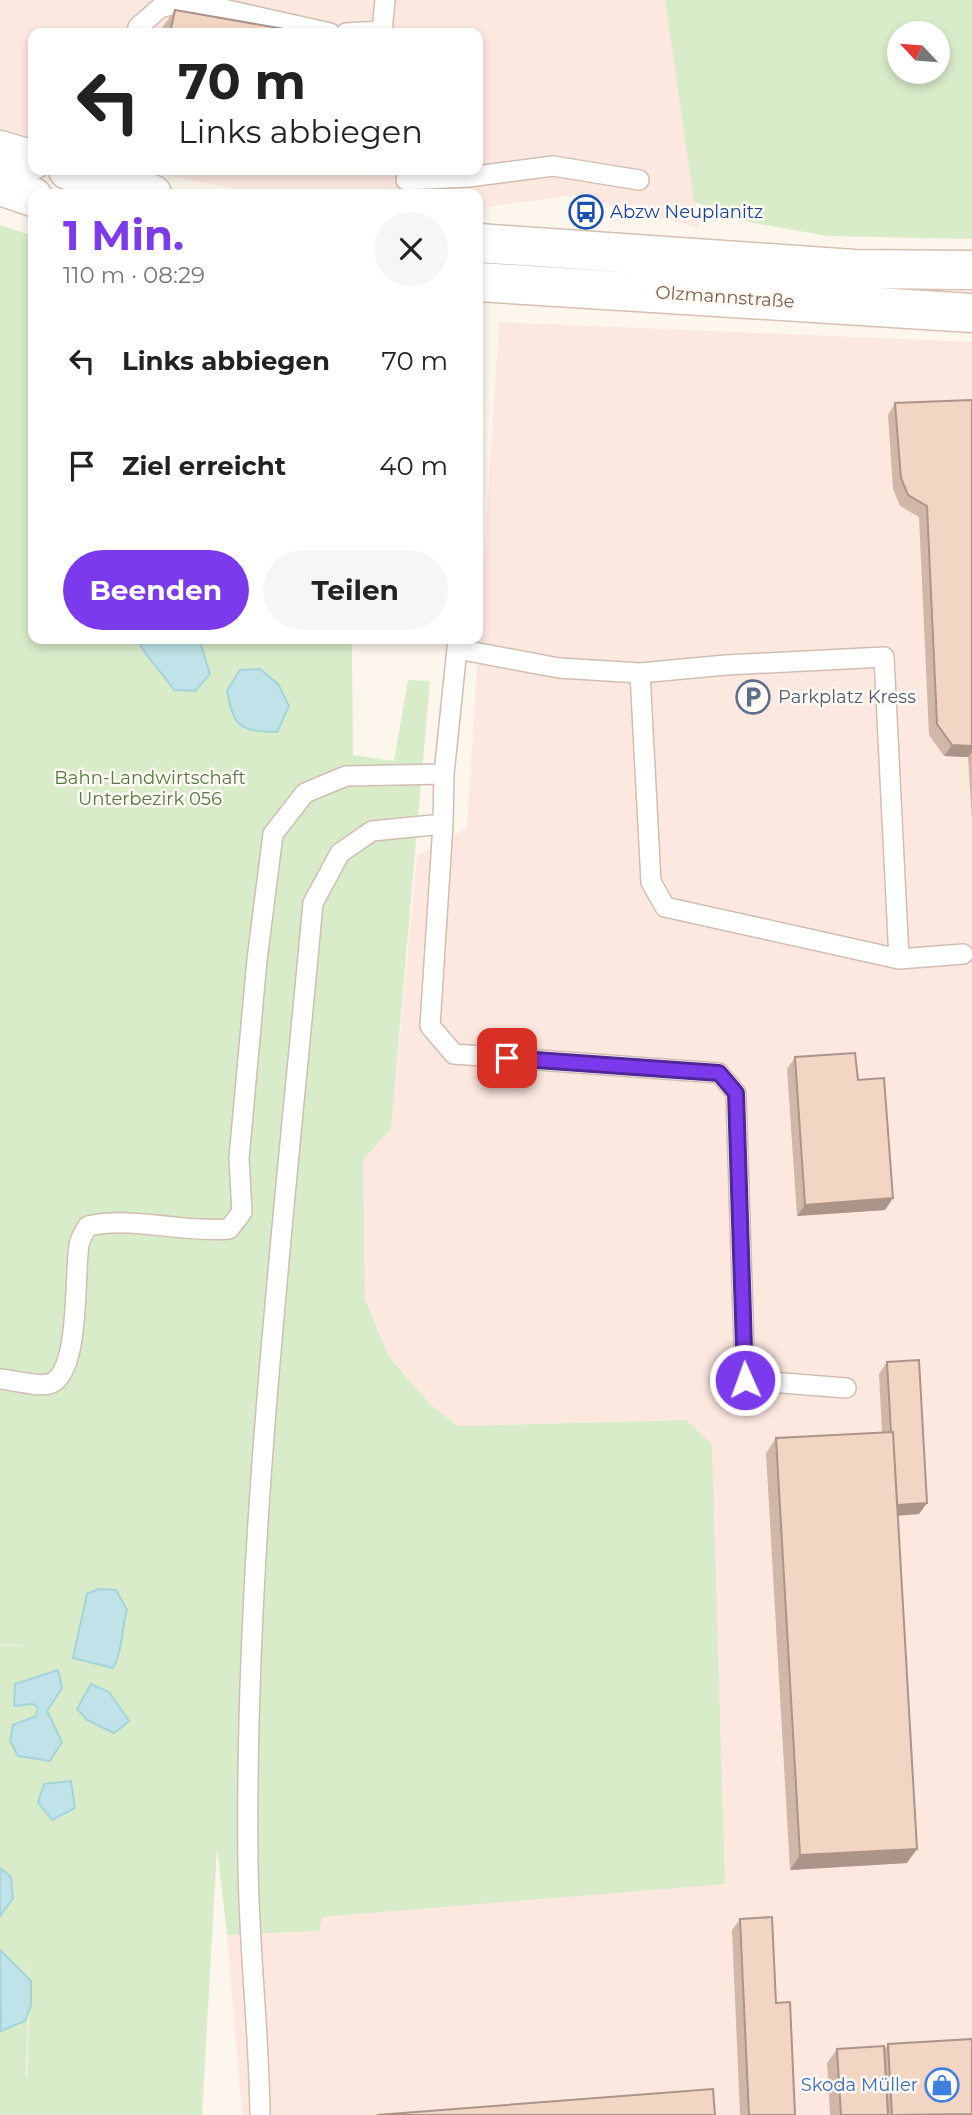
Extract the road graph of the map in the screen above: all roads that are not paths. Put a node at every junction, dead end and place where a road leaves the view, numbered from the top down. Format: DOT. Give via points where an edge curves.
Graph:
graph roads {
  1 [pos="385,0"];
  2 [pos="138,28"];
  3 [pos="308,28"];
  4 [pos="384,28"];
  5 [pos="0,150"];
  6 [pos="28,158"];
  7 [pos="96,175"];
  8 [pos="639,180"];
  9 [pos="405,181"];
  10 [pos="0,186"];
  11 [pos="137,189"];
  12 [pos="28,195"];
  13 [pos="483,243"];
  14 [pos="972,270"];
  15 [pos="483,282"];
  16 [pos="972,313"];
  17 [pos="457,644"];
  18 [pos="640,673"];
  19 [pos="444,774"];
  20 [pos="443,824"];
  21 [pos="963,954"];
  22 [pos="899,959"];
  23 [pos="0,1379"];
  24 [pos="846,1388"];
  25 [pos="260,2115"];
  1 -- 4 [label="lane"];
  2 -- 3 [label="lane" via="161,7 192,2"];
  5 -- 6 [label="main road"];
  7 -- 11 [label="main road"];
  8 -- 9 [label="lane" via="553,166"];
  10 -- 12 [label="main road"];
  13 -- 14 [label="main road, Olzmannstraße" via="840,268"];
  15 -- 16 [label="main road, Olzmannstraße"];
  17 -- 18 [label="lane" via="559,668"];
  17 -- 19 [label="lane"];
  18 -- 22 [label="lane" via="651,882 665,907"];
  18 -- 22 [label="lane" via="884,657"];
  19 -- 20 [label="lane"];
  19 -- 23 [label="lane" via="346,776 305,793 273,834 239,1158 242,1212 229,1229 219,1230 105,1222 88,1226 79,1242 74,1319 63,1375 48,1384"];
  20 -- 24 [label="lane" via="430,1026 454,1054 719,1073 736,1093 745,1380"];
  20 -- 25 [label="lane" via="372,831 340,853 313,903 270,1376 254,1623 248,1865"];
  21 -- 22 [label="lane"];
}
